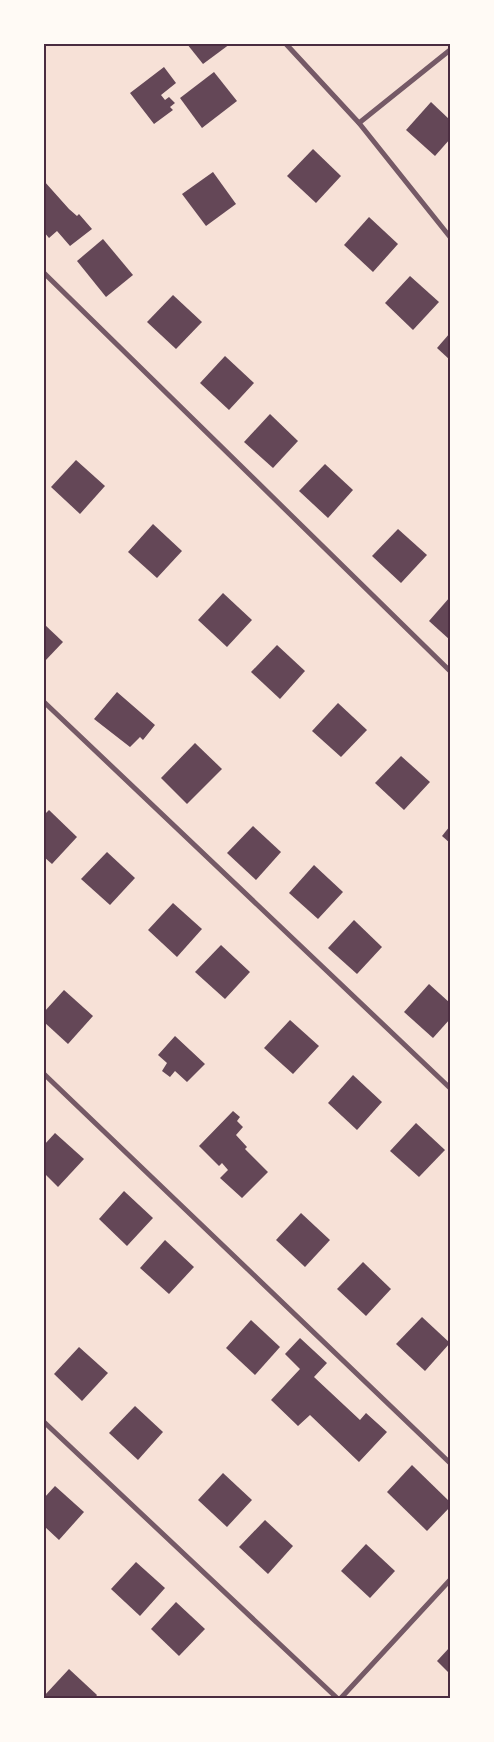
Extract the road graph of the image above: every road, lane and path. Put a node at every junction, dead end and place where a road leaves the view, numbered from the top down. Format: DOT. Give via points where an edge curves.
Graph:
graph roads {
  1 [pos="286,44"];
  2 [pos="450,50"];
  3 [pos="359,123"];
  4 [pos="450,237"];
  5 [pos="44,273"];
  6 [pos="450,671"];
  7 [pos="44,702"];
  8 [pos="44,1074"];
  9 [pos="450,1088"];
  10 [pos="44,1422"];
  11 [pos="450,1463"];
  12 [pos="450,1580"];
  13 [pos="339,1698"];
  1 -- 3 [label="street"];
  2 -- 3 [label="street"];
  3 -- 4 [label="street"];
  5 -- 6 [label="street"];
  7 -- 9 [label="street"];
  8 -- 11 [label="street"];
  10 -- 13 [label="street"];
  12 -- 13 [label="street"];
}
